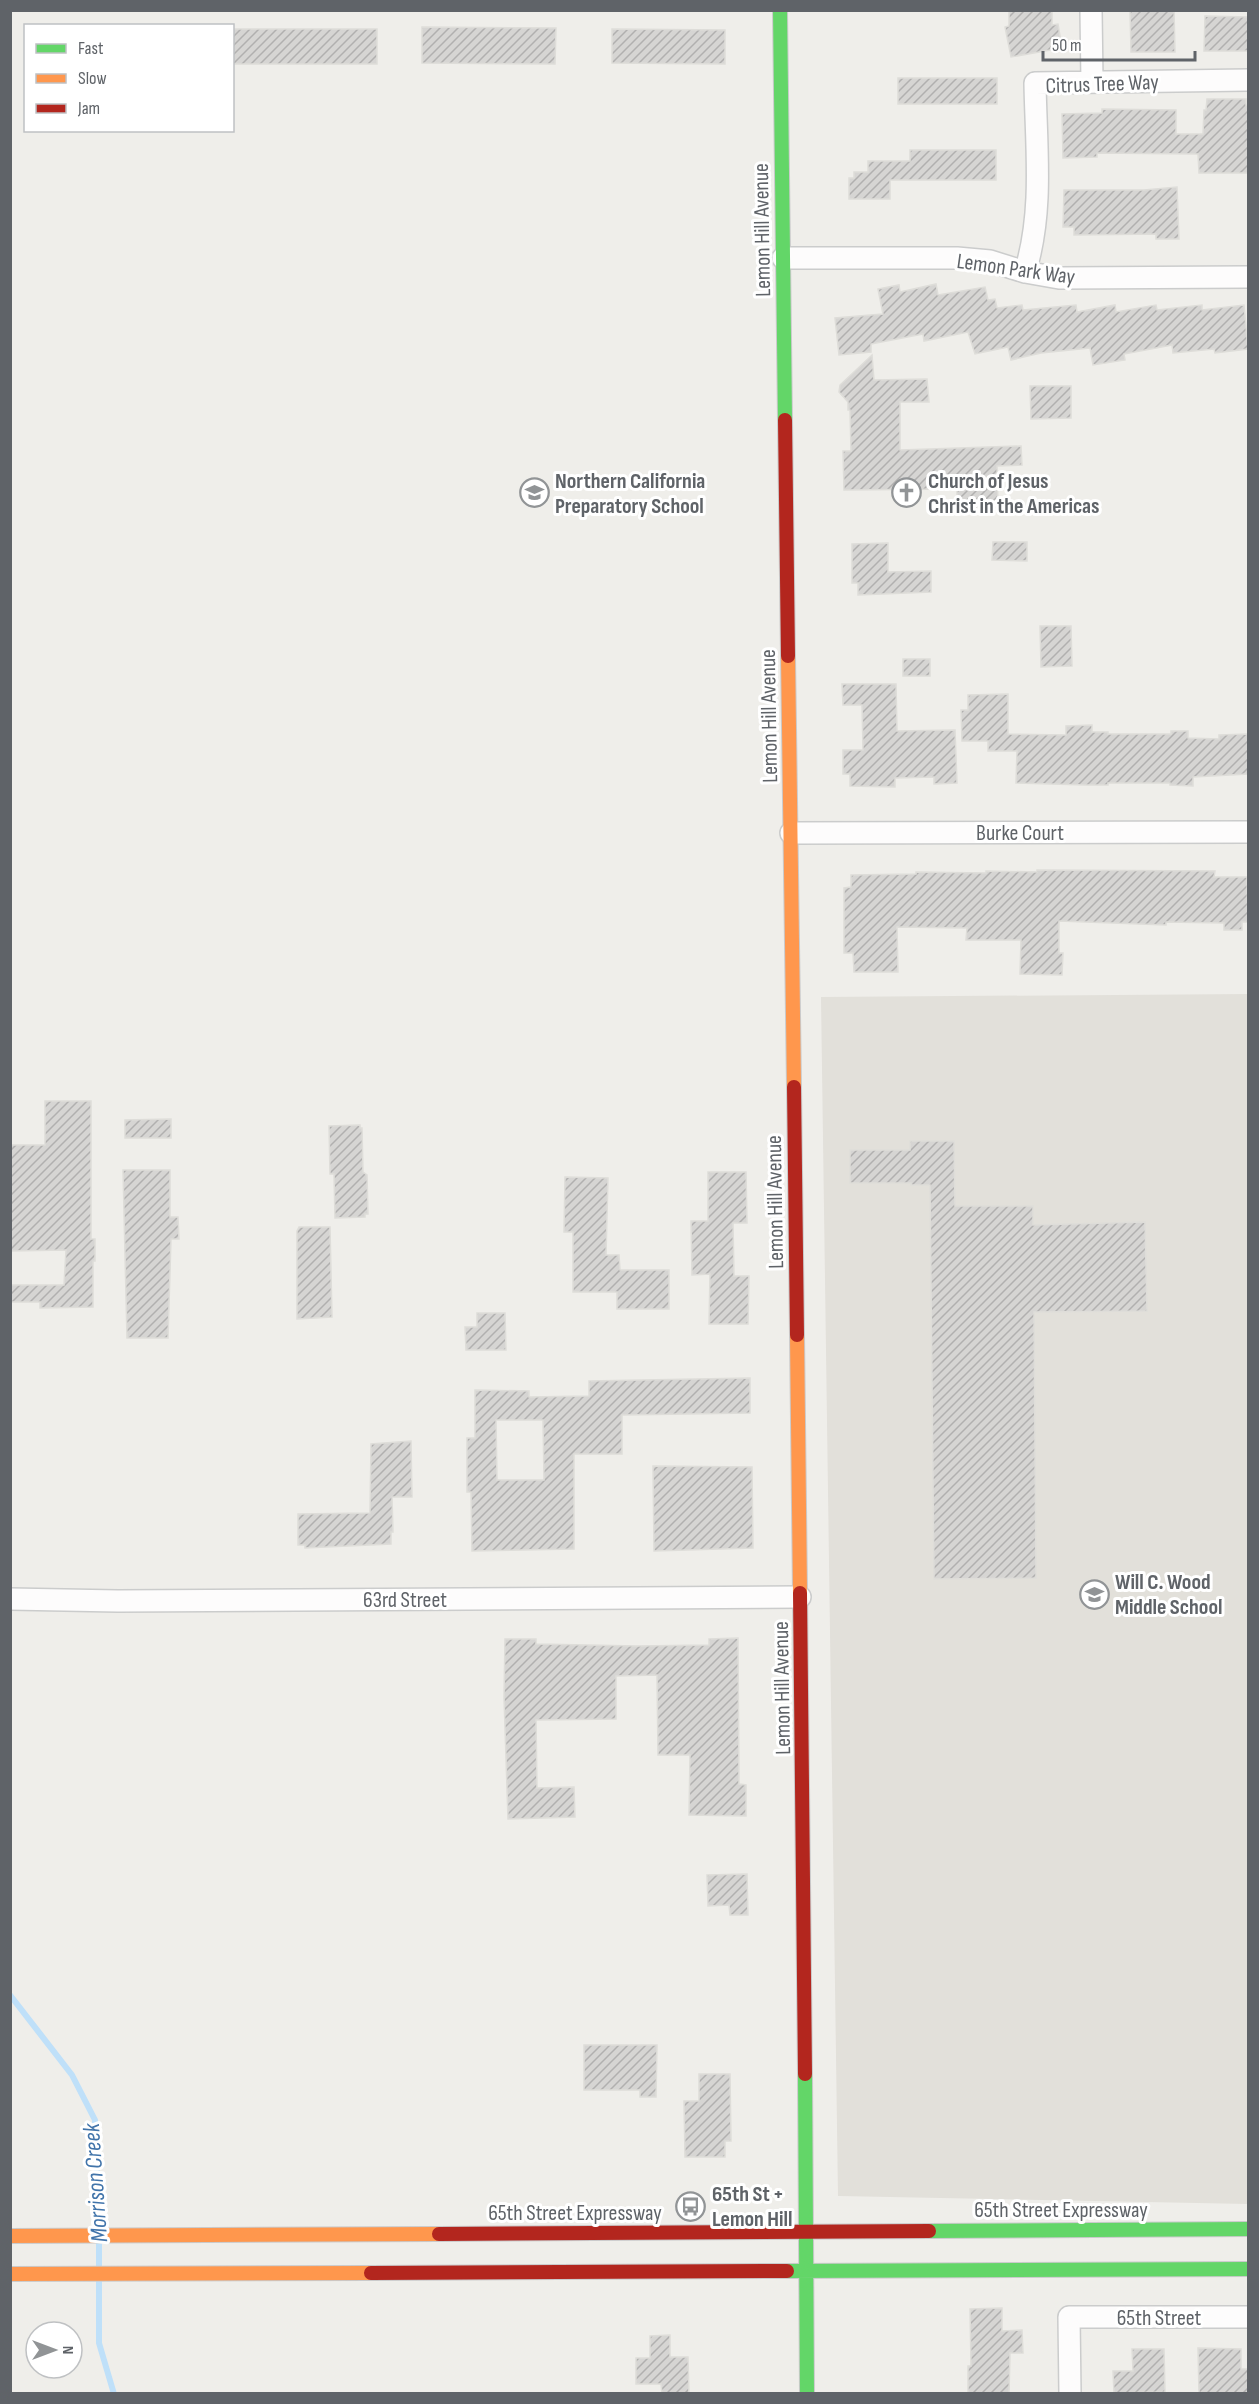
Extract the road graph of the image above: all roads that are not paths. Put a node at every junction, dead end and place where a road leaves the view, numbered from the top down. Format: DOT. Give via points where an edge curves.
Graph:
graph roads {
  1 [pos="780,10"];
  2 [pos="1091,10"];
  3 [pos="1248,80"];
  4 [pos="1092,82"];
  5 [pos="783,258"];
  6 [pos="1025,272"];
  7 [pos="1248,277"];
  8 [pos="791,832"];
  9 [pos="1248,832"];
  10 [pos="800,1597"];
  11 [pos="10,1599"];
  12 [pos="1248,2229"];
  13 [pos="806,2231"];
  14 [pos="10,2236"];
  15 [pos="1248,2269"];
  16 [pos="806,2270"];
  17 [pos="10,2274"];
  18 [pos="1248,2317"];
  19 [pos="807,2394"];
  20 [pos="1070,2394"];
  1 -- 5 [label="main road, Lemon Hill Avenue"];
  2 -- 4 [label="street"];
  3 -- 4 [label="street, Citrus Tree Way"];
  4 -- 6 [label="street, Citrus Tree Way" via="1035,83 1037,221"];
  5 -- 6 [label="street, Lemon Park Way" via="957,258 990,261"];
  5 -- 8 [label="main road, Lemon Hill Avenue"];
  6 -- 7 [label="street, Lemon Park Way" via="1059,278"];
  8 -- 9 [label="street, Burke Court"];
  8 -- 10 [label="main road, Lemon Hill Avenue"];
  10 -- 11 [label="street, 63rd Street"];
  10 -- 13 [label="main road, Lemon Hill Avenue"];
  12 -- 13 [label="main road, 65th Street Expressway"];
  13 -- 14 [label="main road, 65th Street Expressway"];
  13 -- 16 [label="main road, Lemon Hill Avenue"];
  15 -- 16 [label="main road"];
  16 -- 17 [label="main road"];
  16 -- 19 [label="main road, Lemon Hill Avenue"];
  18 -- 20 [label="street, 65th Street" via="1069,2317"];
}
